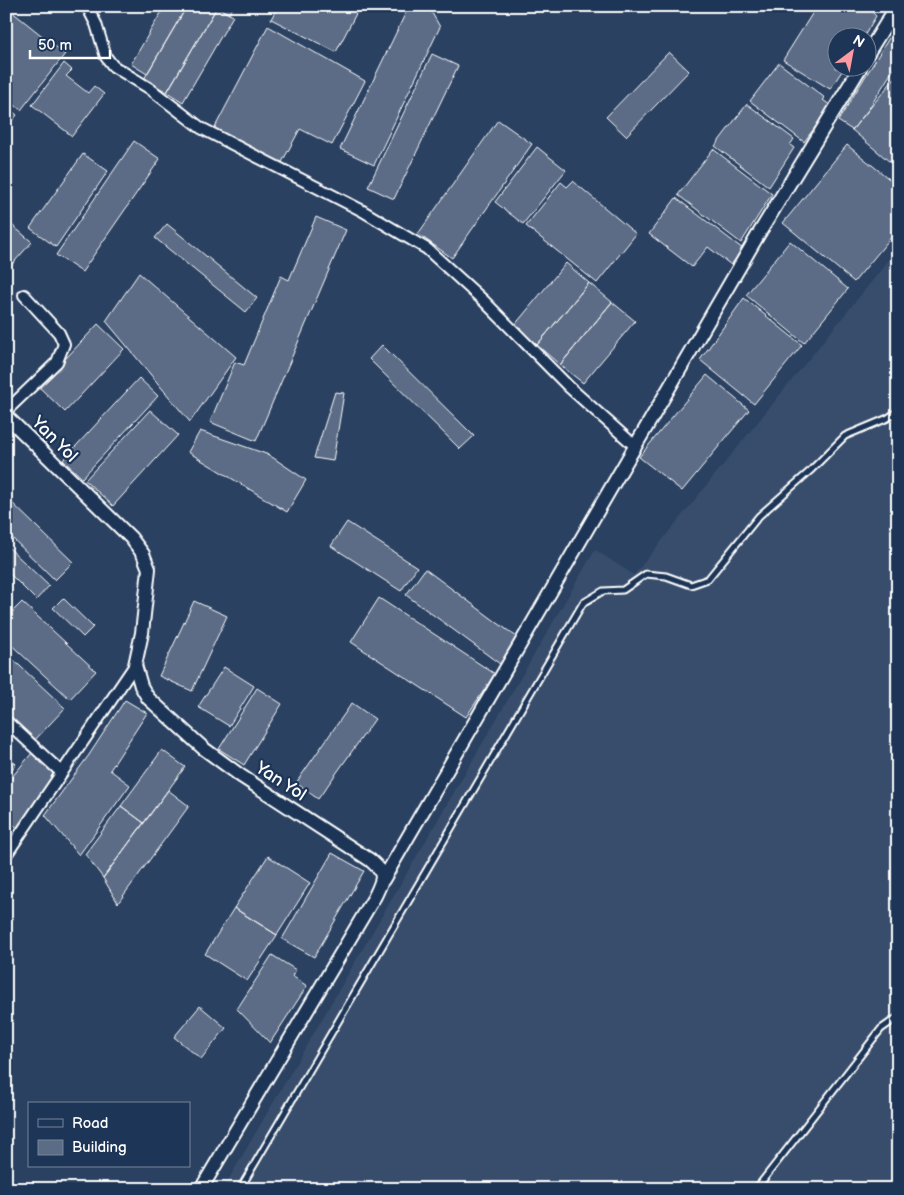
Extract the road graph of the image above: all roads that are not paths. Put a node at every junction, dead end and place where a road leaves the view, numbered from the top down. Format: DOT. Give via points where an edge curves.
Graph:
graph roads {
  1 [pos="87,6"];
  2 [pos="897,6"];
  3 [pos="876,40"];
  4 [pos="854,78"];
  5 [pos="24,295"];
  6 [pos="6,411"];
  7 [pos="898,412"];
  8 [pos="6,416"];
  9 [pos="635,446"];
  10 [pos="136,666"];
  11 [pos="6,721"];
  12 [pos="62,773"];
  13 [pos="6,855"];
  14 [pos="383,880"];
  15 [pos="898,1017"];
  16 [pos="201,1189"];
  17 [pos="240,1189"];
  18 [pos="756,1189"];
  1 -- 9 [label="street" via="106,57 113,66 149,88 201,128 361,210 427,249 569,387"];
  2 -- 3 [label="street"];
  4 -- 9 [label="street"];
  5 -- 6 [label="street" via="59,333 64,344 57,362"];
  7 -- 17 [label="lane" via="846,436 759,516 708,579 691,585 666,576 646,574 623,590 603,591 583,602"];
  8 -- 10 [label="street, Yan Yol" via="131,538 143,554 148,569 148,589"];
  9 -- 14 [label="street"];
  10 -- 12 [label="street"];
  10 -- 14 [label="street, Yan Yol" via="148,698 203,748 370,860 381,870"];
  11 -- 12 [label="street"];
  12 -- 13 [label="street"];
  14 -- 16 [label="street"];
  15 -- 18 [label="lane" via="881,1029"];
}
